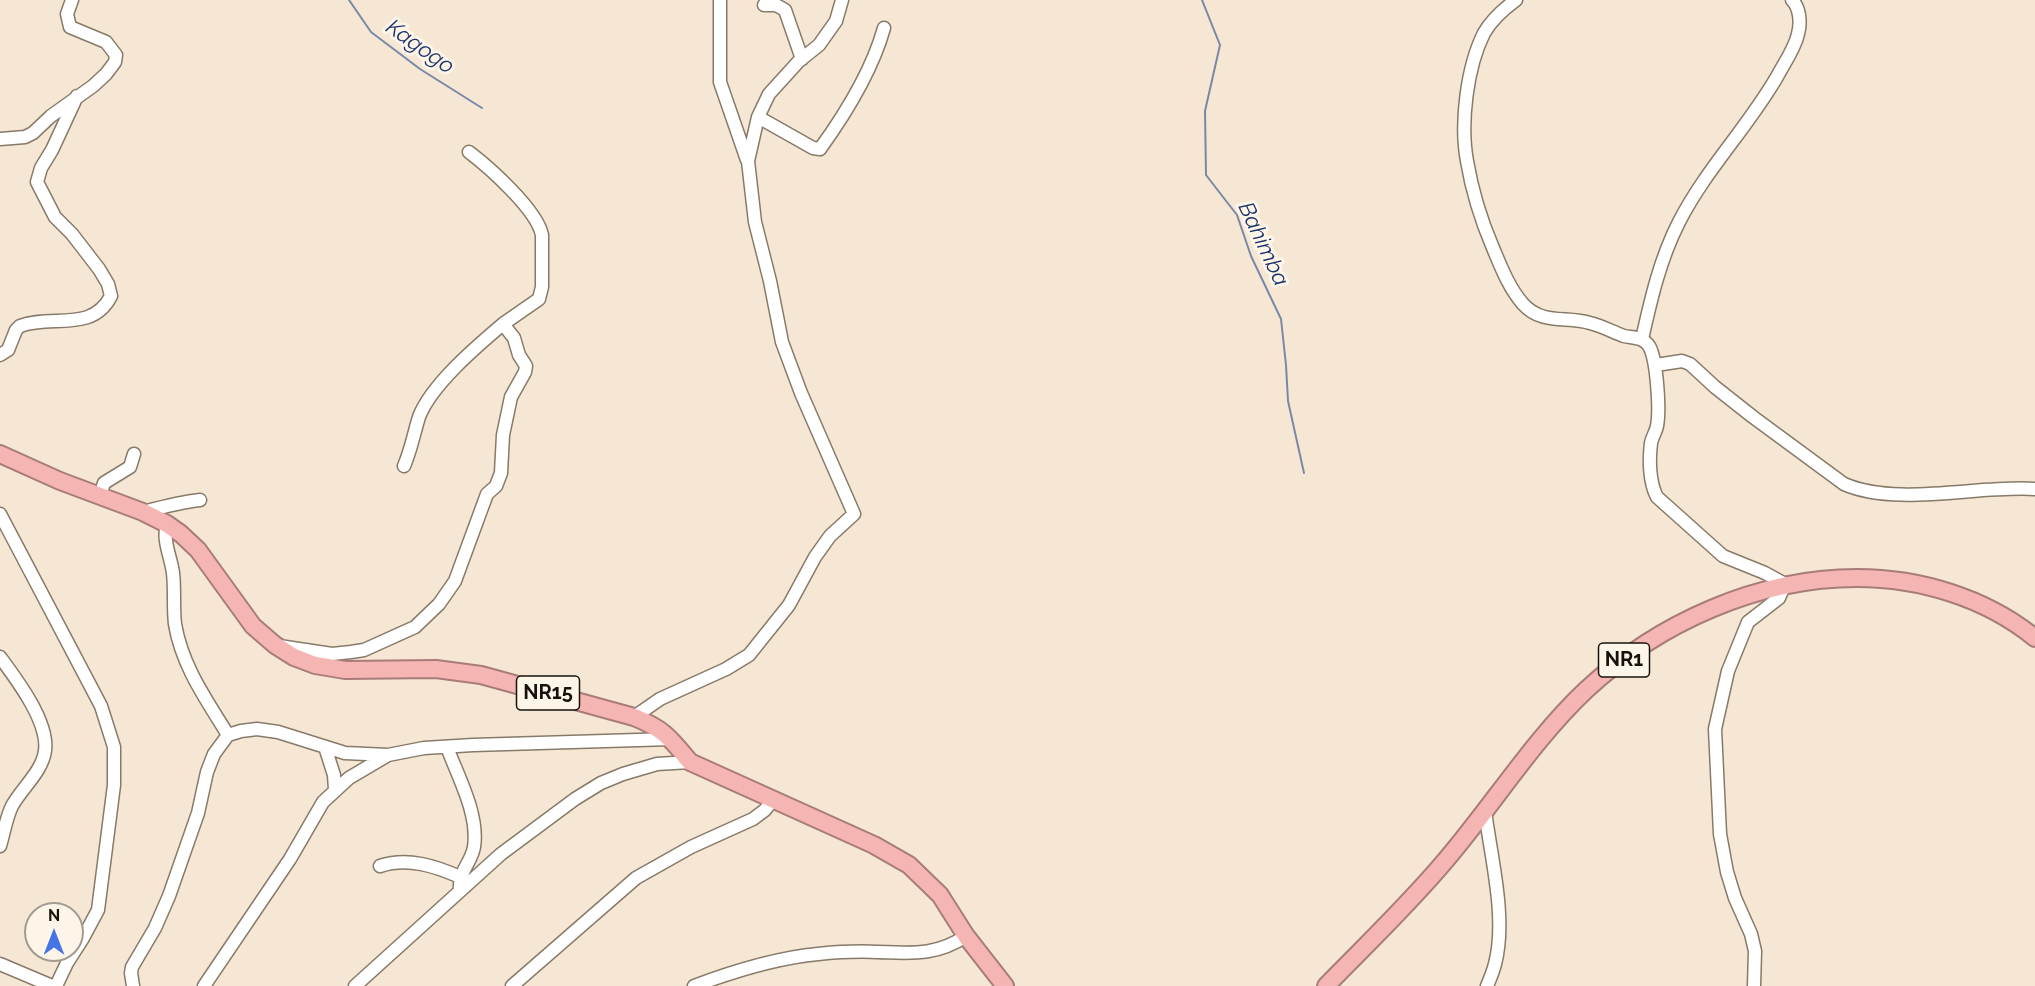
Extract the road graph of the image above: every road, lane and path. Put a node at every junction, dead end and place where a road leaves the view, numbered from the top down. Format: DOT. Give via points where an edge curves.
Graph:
graph roads {
  1 [pos="72,0"];
  2 [pos="720,0"];
  3 [pos="842,0"];
  4 [pos="1515,0"];
  5 [pos="1792,0"];
  6 [pos="764,5"];
  7 [pos="884,28"];
  8 [pos="802,59"];
  9 [pos="77,96"];
  10 [pos="758,117"];
  11 [pos="0,139"];
  12 [pos="469,152"];
  13 [pos="748,161"];
  14 [pos="503,324"];
  15 [pos="1642,339"];
  16 [pos="0,355"];
  17 [pos="1656,365"];
  18 [pos="134,454"];
  19 [pos="3,457"];
  20 [pos="404,466"];
  21 [pos="2035,489"];
  22 [pos="100,496"];
  23 [pos="200,500"];
  24 [pos="143,512"];
  25 [pos="0,514"];
  26 [pos="167,524"];
  27 [pos="1785,584"];
  28 [pos="2035,638"];
  29 [pos="275,645"];
  30 [pos="0,657"];
  31 [pos="634,717"];
  32 [pos="228,735"];
  33 [pos="671,739"];
  34 [pos="325,747"];
  35 [pos="447,747"];
  36 [pos="388,755"];
  37 [pos="690,762"];
  38 [pos="335,789"];
  39 [pos="773,799"];
  40 [pos="1485,811"];
  41 [pos="0,846"];
  42 [pos="380,866"];
  43 [pos="460,877"];
  44 [pos="460,891"];
  45 [pos="966,936"];
  46 [pos="0,964"];
  47 [pos="719,982"];
  48 [pos="54,986"];
  49 [pos="133,986"];
  50 [pos="204,986"];
  51 [pos="355,986"];
  52 [pos="512,986"];
  53 [pos="694,986"];
  54 [pos="1005,986"];
  55 [pos="1326,986"];
  56 [pos="1487,986"];
  57 [pos="1754,986"];
  1 -- 9 [label="street" via="67,14 70,27 106,42 116,55 106,74"];
  2 -- 13 [label="street" via="720,82"];
  3 -- 8 [label="street" via="829,32"];
  4 -- 15 [label="street" via="1486,30 1474,57 1469,86 1466,159 1480,217 1512,289 1533,312 1556,321 1590,323"];
  5 -- 15 [label="street" via="1798,11 1798,35 1772,87 1713,167 1680,220 1655,283"];
  6 -- 8 [label="street" via="786,10"];
  7 -- 10 [label="street" via="854,97 820,149"];
  8 -- 10 [label="street" via="769,94"];
  9 -- 11 [label="street" via="33,133"];
  9 -- 16 [label="street" via="57,142 40,168 37,182 55,217 99,269 111,296 103,309 86,318 20,326 8,350"];
  10 -- 13 [label="street"];
  12 -- 14 [label="street" via="515,195 541,231 539,299"];
  13 -- 31 [label="street" via="755,222 782,342 854,514 830,536 789,605 749,655 660,699"];
  14 -- 20 [label="street" via="466,356 437,390 420,416"];
  14 -- 29 [label="street" via="514,338 525,372 511,397 501,473 488,494 455,581 439,604 415,627 364,650 332,654"];
  15 -- 17 [label="street"];
  17 -- 21 [label="street" via="1682,361 1690,364 1753,417 1855,489 1899,493"];
  17 -- 27 [label="street" via="1657,426 1651,460 1652,486 1657,497 1723,556"];
  18 -- 22 [label="street" via="130,467 104,483"];
  19 -- 22 [label="highway, NR15"];
  22 -- 24 [label="highway, NR15"];
  23 -- 24 [label="street"];
  24 -- 26 [label="highway, NR15"];
  25 -- 48 [label="street" via="100,706 114,747 114,785 98,910"];
  26 -- 29 [label="highway, NR15" via="198,550 243,614"];
  26 -- 32 [label="street" via="165,536 182,653"];
  27 -- 28 [label="highway, NR1" via="1872,578 1933,587 1990,610"];
  27 -- 40 [label="highway, NR1" via="1719,605 1634,652 1587,689"];
  27 -- 57 [label="street" via="1779,598 1748,622 1728,671 1715,729 1720,834 1735,898 1755,951"];
  29 -- 31 [label="highway, NR15" via="305,662 329,668 459,671"];
  30 -- 41 [label="street" via="36,713 45,752 10,809"];
  31 -- 33 [label="highway, NR15" via="652,724"];
  32 -- 34 [label="street" via="257,729"];
  32 -- 49 [label="street" via="207,772 198,813 169,896 132,967"];
  33 -- 35 [label="street"];
  33 -- 37 [label="highway, NR15"];
  34 -- 36 [label="street" via="345,753"];
  34 -- 38 [label="street"];
  35 -- 36 [label="street"];
  35 -- 43 [label="street" via="474,828 473,852"];
  36 -- 38 [label="street"];
  37 -- 39 [label="highway, NR15"];
  37 -- 44 [label="street" via="646,767 601,783 527,833"];
  38 -- 50 [label="street"];
  39 -- 45 [label="highway, NR15" via="909,865 940,895"];
  39 -- 52 [label="street" via="753,819 636,878"];
  40 -- 55 [label="highway, NR1" via="1444,862"];
  40 -- 56 [label="street" via="1499,933 1495,965"];
  42 -- 43 [label="street" via="417,863"];
  43 -- 44 [label="street"];
  44 -- 51 [label="street"];
  45 -- 47 [label="street" via="931,952 800,956 762,964"];
  45 -- 54 [label="highway, NR15"];
  46 -- 48 [label="street"];
  47 -- 53 [label="street"];
}
